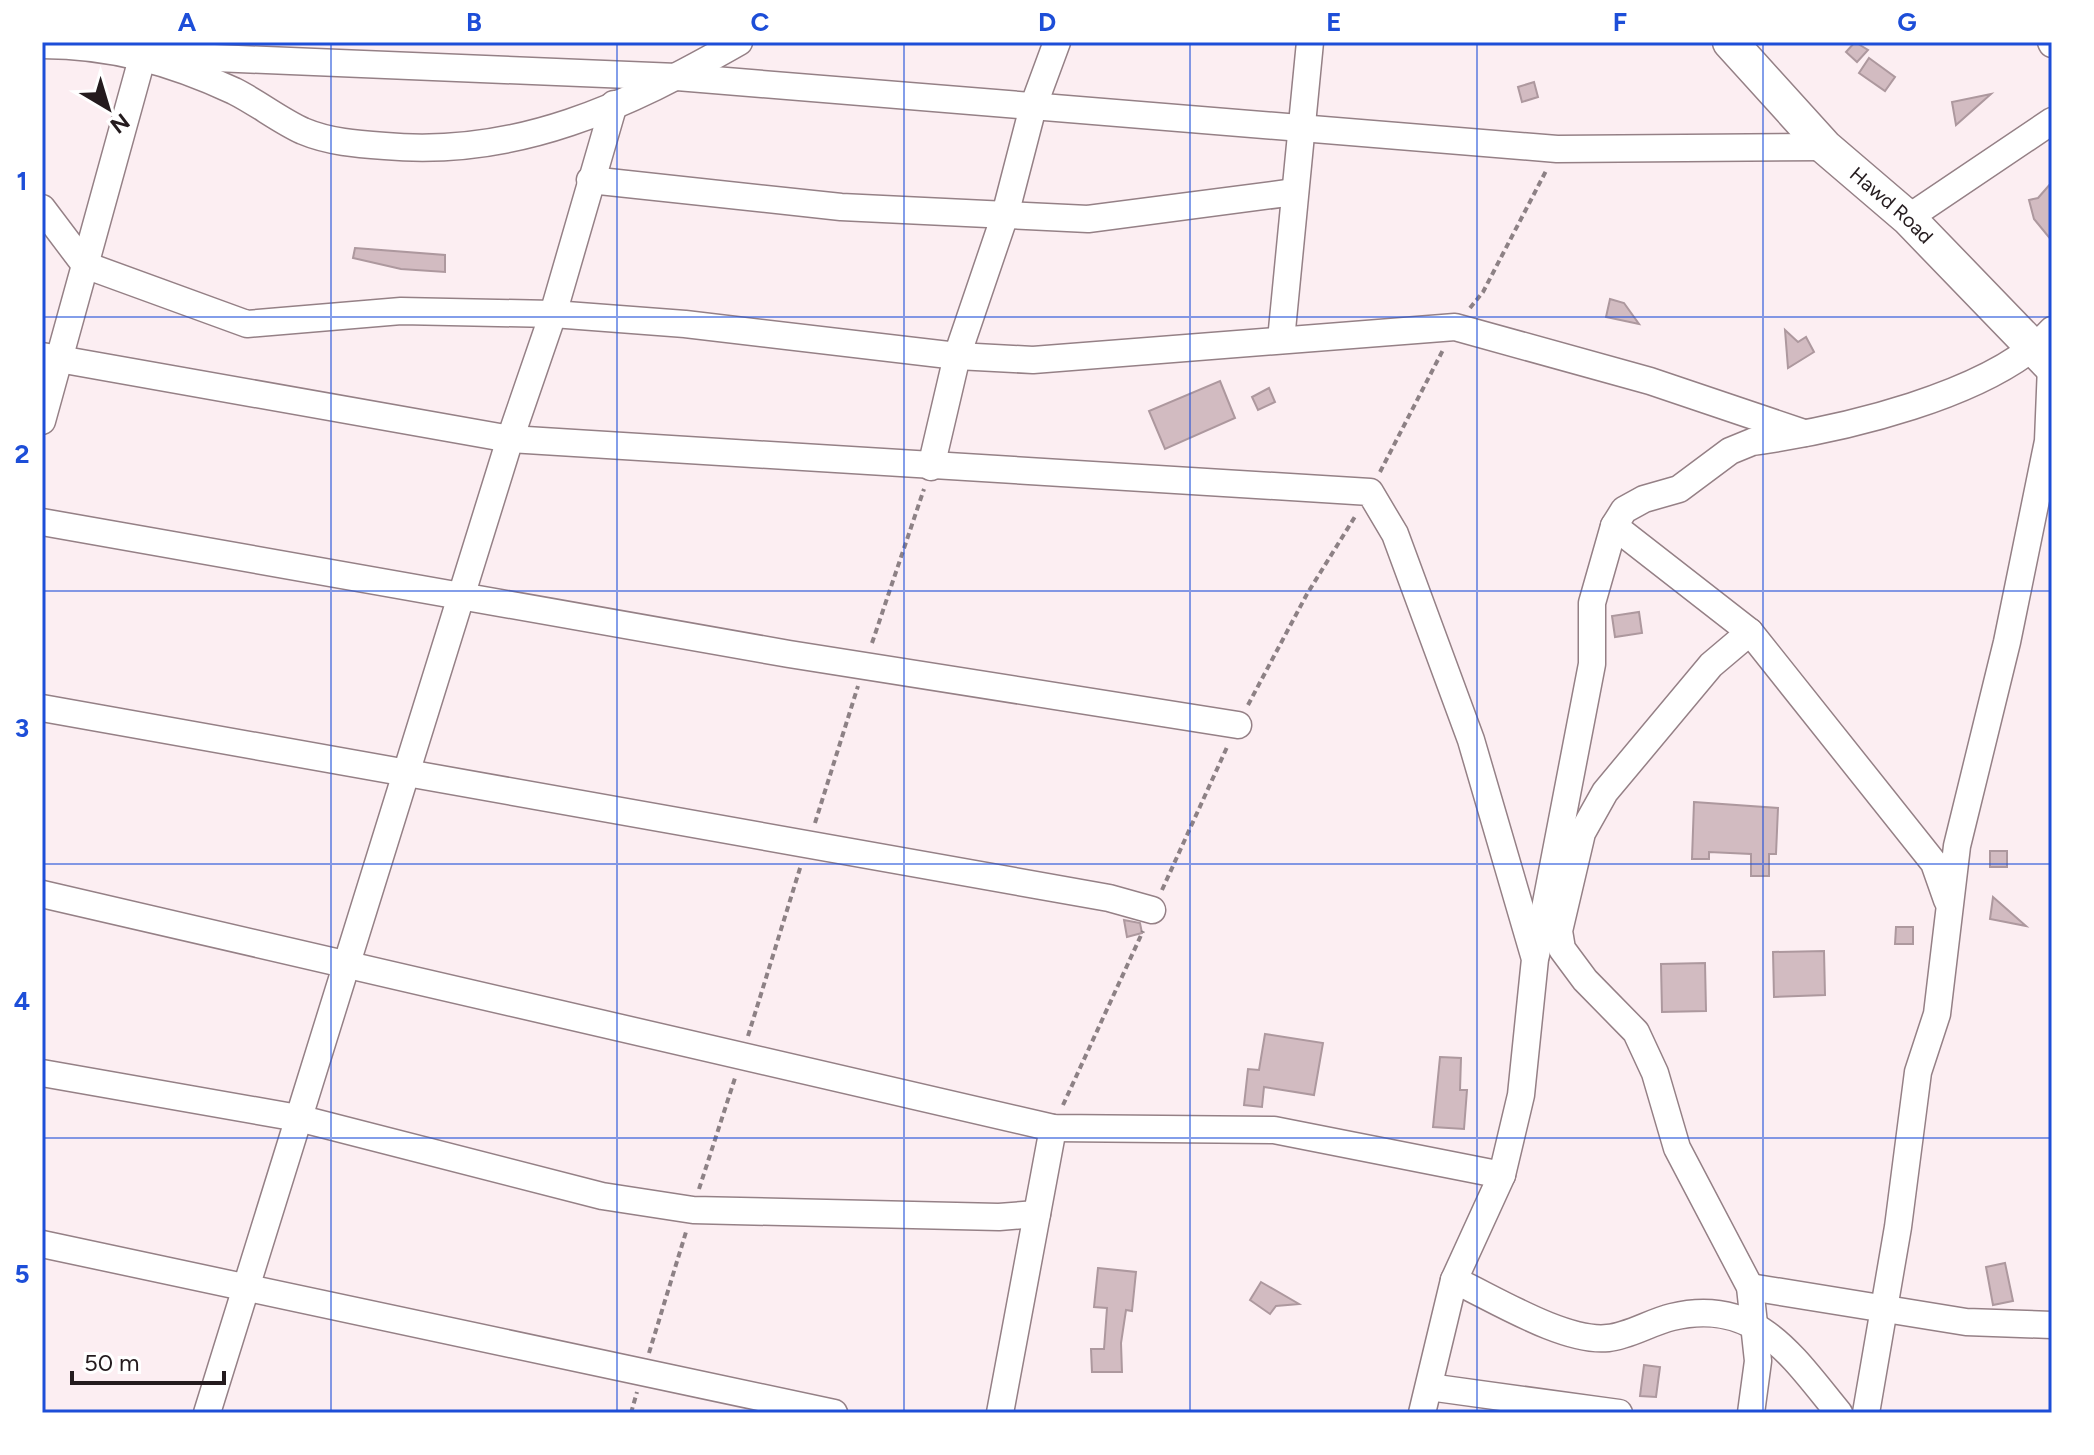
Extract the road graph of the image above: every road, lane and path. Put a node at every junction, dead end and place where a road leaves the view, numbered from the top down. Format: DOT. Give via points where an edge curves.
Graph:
graph roads {
  1 [pos="739,42"];
  2 [pos="1057,42"];
  3 [pos="1310,42"];
  4 [pos="1730,42"];
  5 [pos="73,44"];
  6 [pos="42,45"];
  7 [pos="143,55"];
  8 [pos="677,77"];
  9 [pos="614,104"];
  10 [pos="1033,107"];
  11 [pos="2052,121"];
  12 [pos="1302,129"];
  13 [pos="1825,147"];
  14 [pos="1557,149"];
  15 [pos="590,180"];
  16 [pos="1295,192"];
  17 [pos="42,208"];
  18 [pos="1005,215"];
  19 [pos="1908,218"];
  20 [pos="85,265"];
  21 [pos="553,314"];
  22 [pos="1455,327"];
  23 [pos="1281,340"];
  24 [pos="2048,353"];
  25 [pos="957,356"];
  26 [pos="51,357"];
  27 [pos="42,421"];
  28 [pos="1804,433"];
  29 [pos="510,439"];
  30 [pos="931,467"];
  31 [pos="1370,492"];
  32 [pos="42,522"];
  33 [pos="1614,526"];
  34 [pos="461,596"];
  35 [pos="1750,632"];
  36 [pos="864,666"];
  37 [pos="42,708"];
  38 [pos="1238,725"];
  39 [pos="406,773"];
  40 [pos="808,844"];
  41 [pos="42,894"];
  42 [pos="1949,908"];
  43 [pos="1152,910"];
  44 [pos="1535,959"];
  45 [pos="346,965"];
  46 [pos="742,1056"];
  47 [pos="42,1073"];
  48 [pos="298,1118"];
  49 [pos="1053,1128"];
  50 [pos="1502,1175"];
  51 [pos="693,1210"];
  52 [pos="1037,1214"];
  53 [pos="42,1244"];
  54 [pos="1454,1280"];
  55 [pos="246,1287"];
  56 [pos="1750,1287"];
  57 [pos="1885,1311"];
  58 [pos="1754,1324"];
  59 [pos="2052,1325"];
  60 [pos="643,1372"];
  61 [pos="1429,1387"];
  62 [pos="207,1413"];
  63 [pos="631,1413"];
  64 [pos="834,1413"];
  65 [pos="1000,1413"];
  66 [pos="1422,1413"];
  67 [pos="1619,1413"];
  68 [pos="1751,1413"];
  69 [pos="1839,1413"];
  70 [pos="1866,1413"];
  1 -- 8 [label="street"];
  2 -- 10 [label="street"];
  3 -- 12 [label="street"];
  4 -- 13 [label="main road, Hawd Road"];
  5 -- 6 [label="street"];
  5 -- 7 [label="street"];
  7 -- 8 [label="street"];
  7 -- 9 [label="street" via="237,92 303,131 342,143 468,148 555,131"];
  7 -- 20 [label="street"];
  8 -- 9 [label="street"];
  8 -- 10 [label="street"];
  9 -- 15 [label="street"];
  10 -- 12 [label="street"];
  10 -- 18 [label="street"];
  11 -- 19 [label="street"];
  12 -- 14 [label="street"];
  12 -- 16 [label="street"];
  13 -- 14 [label="street"];
  13 -- 19 [label="main road, Hawd Road"];
  14 -- 22 [label="path" via="1483,292"];
  15 -- 18 [label="street" via="841,207"];
  15 -- 21 [label="street"];
  16 -- 18 [label="street" via="1088,219"];
  16 -- 23 [label="street"];
  17 -- 20 [label="street"];
  18 -- 25 [label="street"];
  19 -- 24 [label="main road, Hawd Road"];
  20 -- 21 [label="street" via="247,324 401,311"];
  20 -- 26 [label="street"];
  21 -- 25 [label="street"];
  21 -- 29 [label="street"];
  22 -- 23 [label="street"];
  22 -- 28 [label="street" via="1650,381"];
  22 -- 31 [label="path"];
  23 -- 25 [label="street" via="1033,360"];
  24 -- 28 [label="street" via="1922,405"];
  24 -- 42 [label="street" via="2048,441 1957,846"];
  25 -- 30 [label="street"];
  26 -- 27 [label="street"];
  26 -- 29 [label="street"];
  28 -- 33 [label="street" via="1730,451 1679,489 1624,510"];
  29 -- 30 [label="street"];
  29 -- 34 [label="street"];
  30 -- 31 [label="street"];
  30 -- 36 [label="path"];
  31 -- 38 [label="path" via="1307,594"];
  31 -- 44 [label="street" via="1395,534 1471,740"];
  32 -- 34 [label="street"];
  33 -- 35 [label="street"];
  33 -- 44 [label="street" via="1592,603 1592,664"];
  34 -- 36 [label="street"];
  34 -- 39 [label="street"];
  35 -- 42 [label="street" via="1934,863"];
  35 -- 56 [label="street" via="1711,665 1605,792 1582,833 1559,931 1562,949 1585,980 1636,1032 1655,1073 1677,1148"];
  36 -- 38 [label="street"];
  36 -- 40 [label="path"];
  37 -- 39 [label="street"];
  38 -- 43 [label="path"];
  39 -- 40 [label="street"];
  39 -- 45 [label="street"];
  40 -- 43 [label="street"];
  40 -- 46 [label="path"];
  41 -- 45 [label="street"];
  42 -- 57 [label="street" via="1937,1014 1918,1072"];
  43 -- 49 [label="path"];
  44 -- 50 [label="street" via="1521,1095"];
  45 -- 46 [label="street"];
  45 -- 48 [label="street"];
  46 -- 49 [label="street"];
  46 -- 51 [label="path"];
  47 -- 48 [label="street"];
  48 -- 51 [label="street" via="602,1196"];
  48 -- 55 [label="street"];
  49 -- 50 [label="street" via="1274,1130"];
  49 -- 52 [label="street"];
  50 -- 54 [label="street"];
  51 -- 52 [label="street"];
  51 -- 60 [label="path"];
  52 -- 65 [label="street"];
  53 -- 55 [label="street"];
  54 -- 58 [label="street" via="1569,1333 1608,1338 1676,1316 1720,1313"];
  54 -- 61 [label="street"];
  55 -- 60 [label="street"];
  55 -- 62 [label="street"];
  56 -- 57 [label="street"];
  56 -- 58 [label="street"];
  57 -- 59 [label="street" via="1966,1322"];
  57 -- 70 [label="street"];
  58 -- 68 [label="street" via="1758,1361"];
  58 -- 69 [label="street" via="1785,1347"];
  60 -- 63 [label="path"];
  60 -- 64 [label="street"];
  61 -- 66 [label="street"];
  61 -- 67 [label="street"];
}
